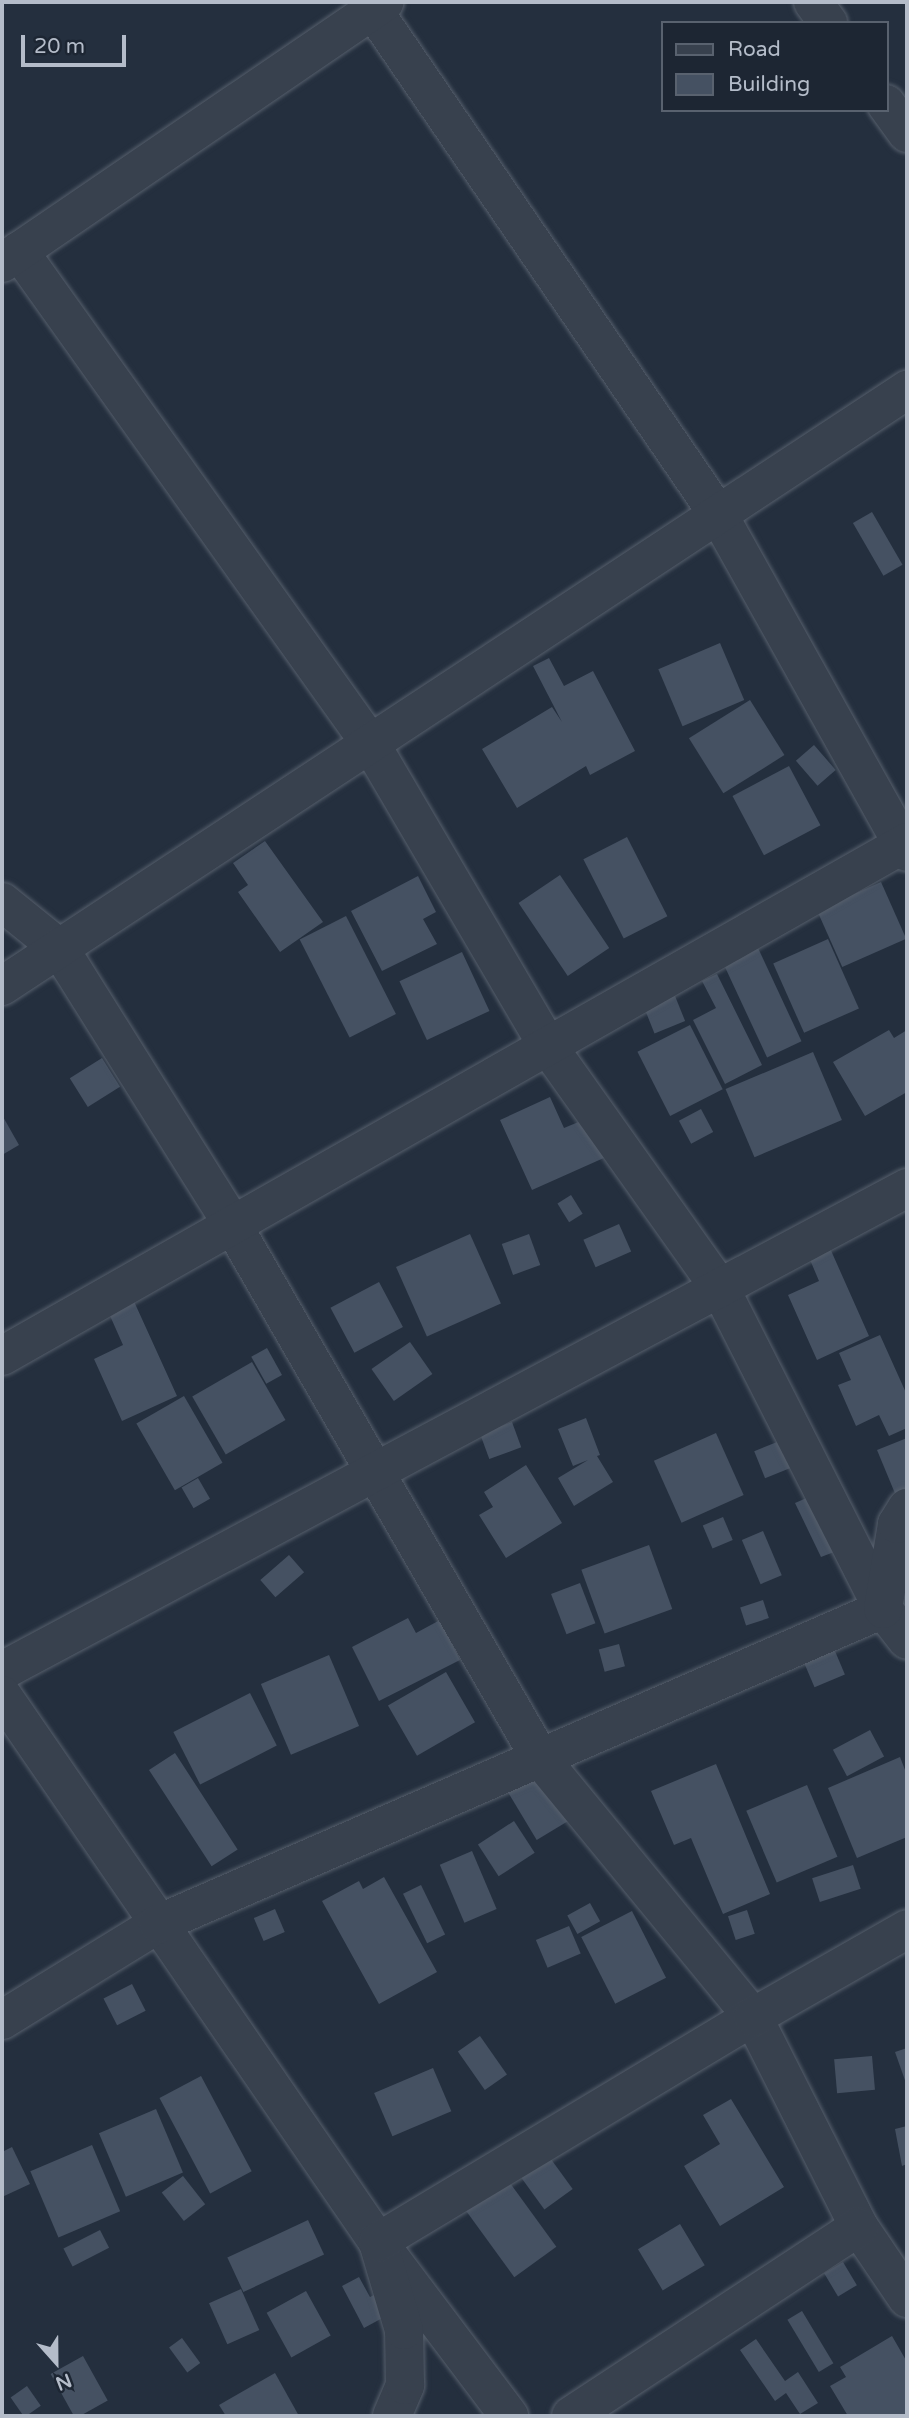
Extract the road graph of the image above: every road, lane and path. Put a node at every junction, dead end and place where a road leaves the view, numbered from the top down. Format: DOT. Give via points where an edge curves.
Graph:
graph roads {
  1 [pos="813,2"];
  2 [pos="379,6"];
  3 [pos="827,21"];
  4 [pos="888,107"];
  5 [pos="907,133"];
  6 [pos="10,257"];
  7 [pos="907,390"];
  8 [pos="718,514"];
  9 [pos="370,743"];
  10 [pos="905,846"];
  11 [pos="2,902"];
  12 [pos="60,948"];
  13 [pos="2,986"];
  14 [pos="547,1045"];
  15 [pos="907,1188"];
  16 [pos="232,1224"];
  17 [pos="720,1288"];
  18 [pos="2,1356"];
  19 [pos="376,1471"];
  20 [pos="907,1508"];
  21 [pos="883,1609"];
  22 [pos="907,1640"];
  23 [pos="2,1671"];
  24 [pos="2,1695"];
  25 [pos="540,1758"];
  26 [pos="158,1924"];
  27 [pos="907,1929"];
  28 [pos="753,2017"];
  29 [pos="2,2020"];
  30 [pos="859,2227"];
  31 [pos="378,2242"];
  32 [pos="907,2298"];
  33 [pos="393,2416"];
  34 [pos="509,2416"];
  35 [pos="571,2416"];
  1 -- 3 [label="street"];
  2 -- 6 [label="street"];
  2 -- 8 [label="street"];
  4 -- 5 [label="street"];
  6 -- 9 [label="street"];
  7 -- 8 [label="street"];
  8 -- 9 [label="street"];
  8 -- 10 [label="street"];
  9 -- 12 [label="street"];
  9 -- 14 [label="street"];
  10 -- 14 [label="street"];
  11 -- 12 [label="street"];
  12 -- 13 [label="street"];
  12 -- 16 [label="street"];
  14 -- 16 [label="street"];
  14 -- 17 [label="street"];
  15 -- 17 [label="street"];
  16 -- 18 [label="street"];
  16 -- 19 [label="street"];
  17 -- 19 [label="street"];
  17 -- 21 [label="street"];
  19 -- 23 [label="street"];
  19 -- 25 [label="street"];
  20 -- 21 [label="street" via="897,1524"];
  21 -- 22 [label="street"];
  21 -- 25 [label="street"];
  24 -- 26 [label="street"];
  25 -- 26 [label="street"];
  25 -- 28 [label="street"];
  26 -- 29 [label="street"];
  26 -- 31 [label="street"];
  27 -- 28 [label="street"];
  28 -- 30 [label="street"];
  28 -- 31 [label="street"];
  30 -- 32 [label="street"];
  30 -- 35 [label="street"];
  31 -- 33 [label="street" via="404,2330 405,2385"];
  31 -- 34 [label="street"];
}
